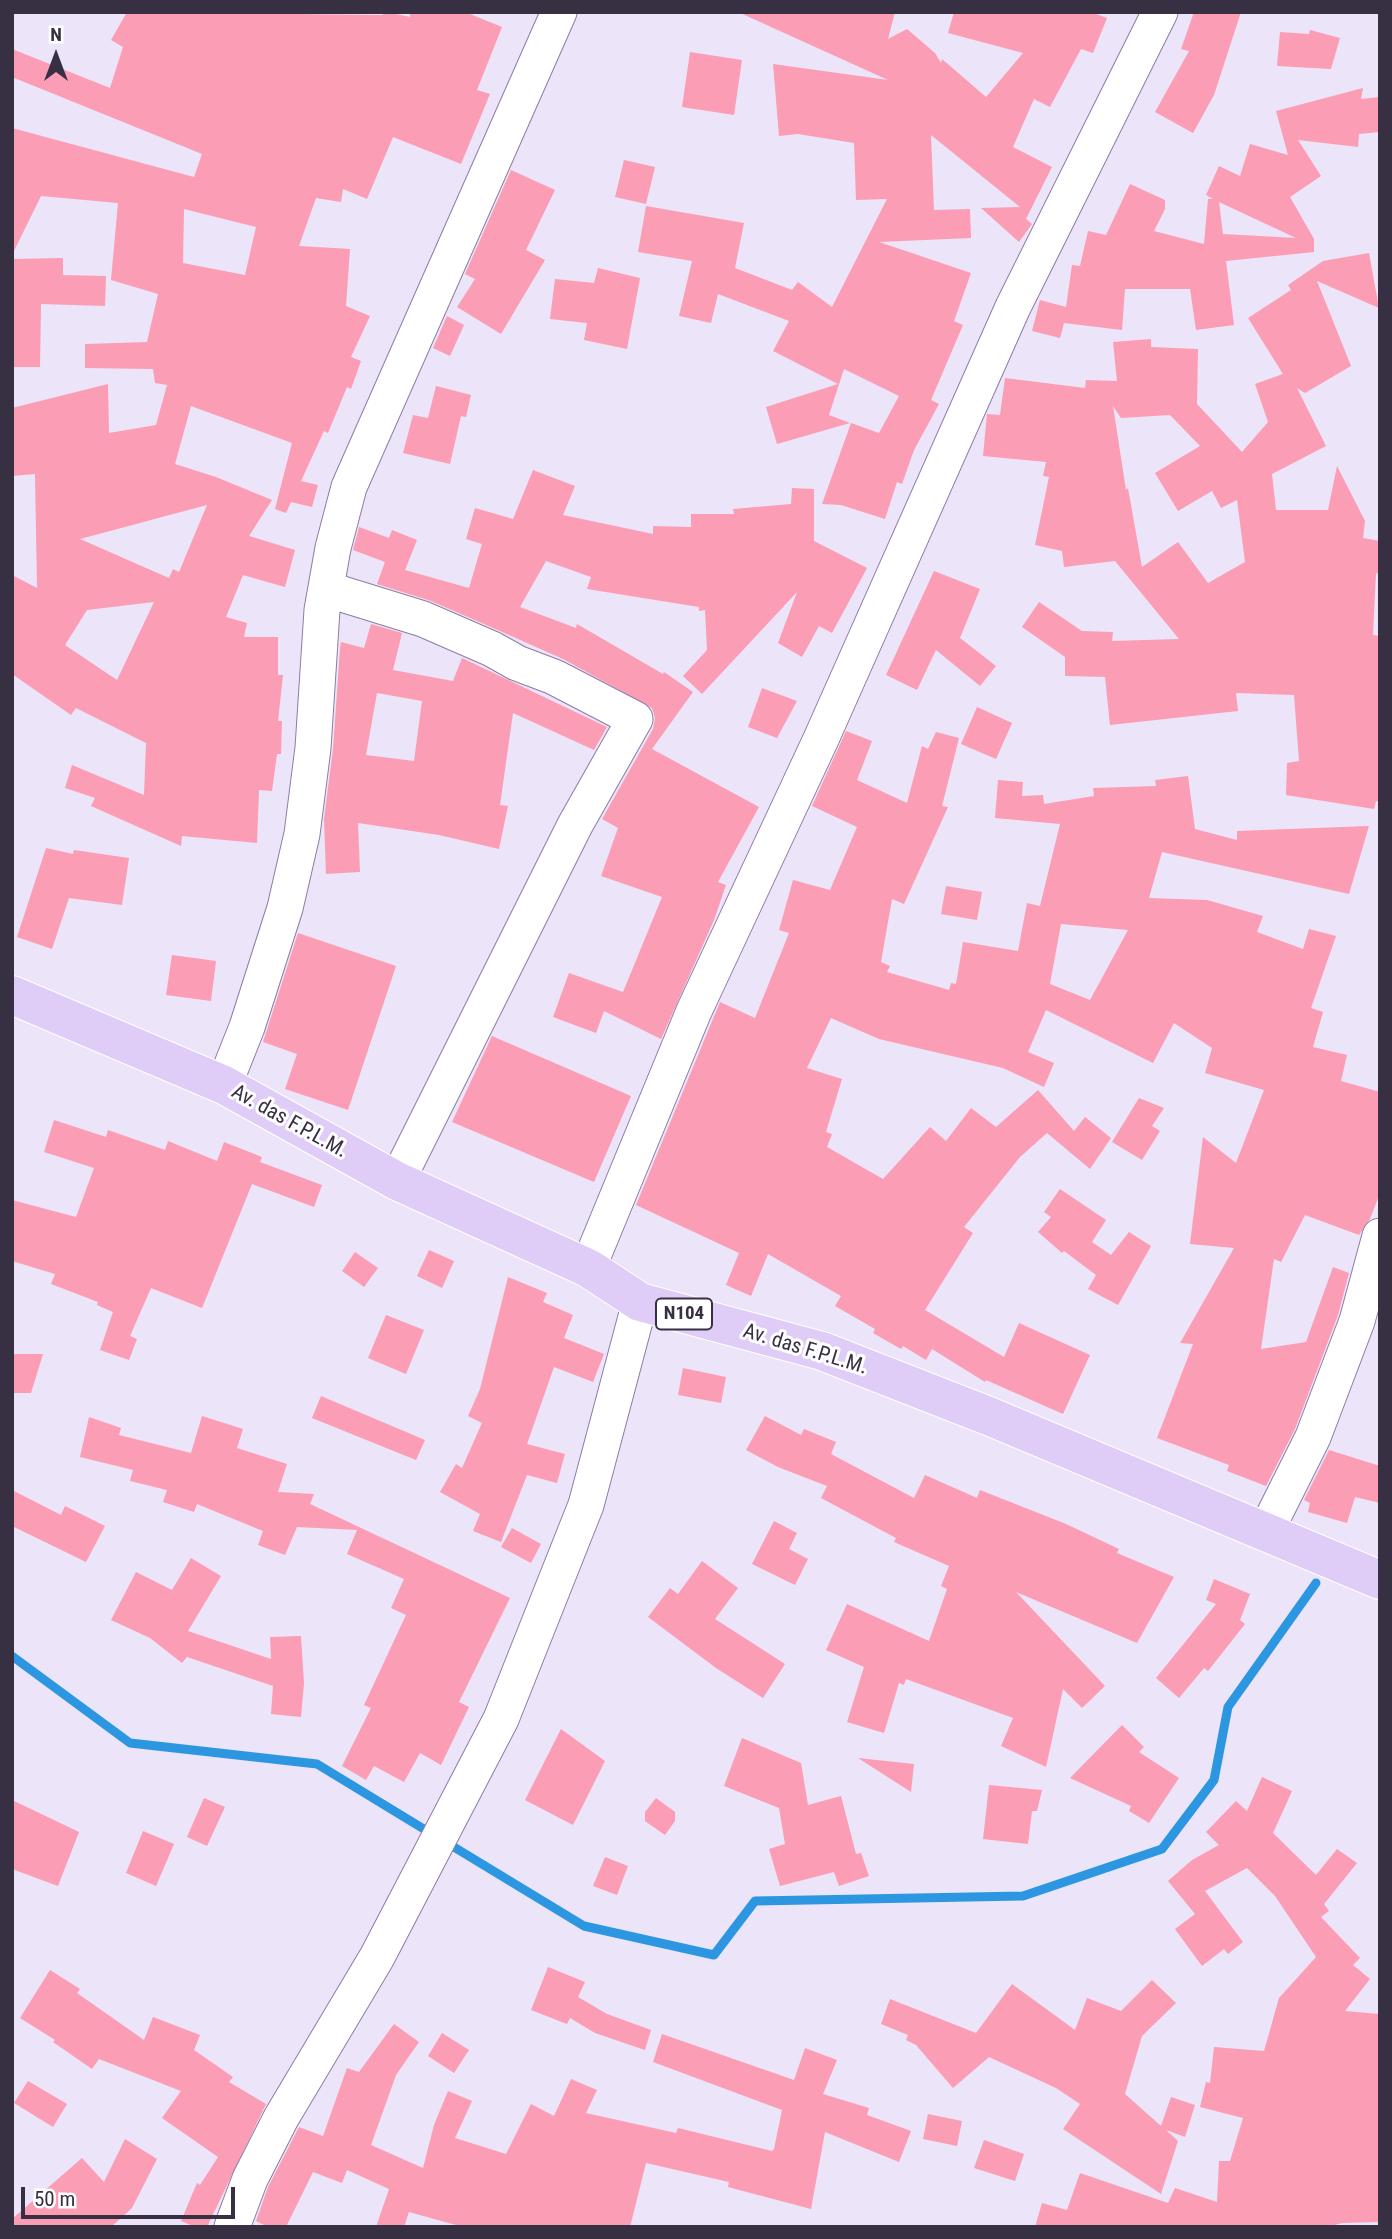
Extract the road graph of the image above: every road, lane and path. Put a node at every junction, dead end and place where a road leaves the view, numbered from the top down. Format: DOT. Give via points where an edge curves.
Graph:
graph roads {
  1 [pos="559,12"];
  2 [pos="1160,12"];
  3 [pos="326,589"];
  4 [pos="12,995"];
  5 [pos="224,1085"];
  6 [pos="397,1181"];
  7 [pos="1380,1236"];
  8 [pos="588,1268"];
  9 [pos="640,1302"];
  10 [pos="1265,1533"];
  11 [pos="1380,1580"];
  12 [pos="232,2227"];
  1 -- 3 [label="street" via="349,487"];
  2 -- 8 [label="street" via="1013,307 694,1011"];
  3 -- 5 [label="street" via="302,834 285,908"];
  3 -- 6 [label="street" via="435,624 635,719 575,825"];
  4 -- 5 [label="main road, Av. das F.P.L.M. / N104"];
  5 -- 6 [label="main road, Av. das F.P.L.M. / N104"];
  6 -- 8 [label="main road, Av. das F.P.L.M. / N104"];
  7 -- 10 [label="street" via="1357,1321 1313,1437"];
  8 -- 9 [label="main road, Av. das F.P.L.M. / N104"];
  9 -- 10 [label="main road, Av. das F.P.L.M. / N104" via="822,1351"];
  9 -- 12 [label="street" via="586,1505 501,1719 377,1957 281,2118"];
  10 -- 11 [label="main road, Av. das F.P.L.M. / N104"];
}
